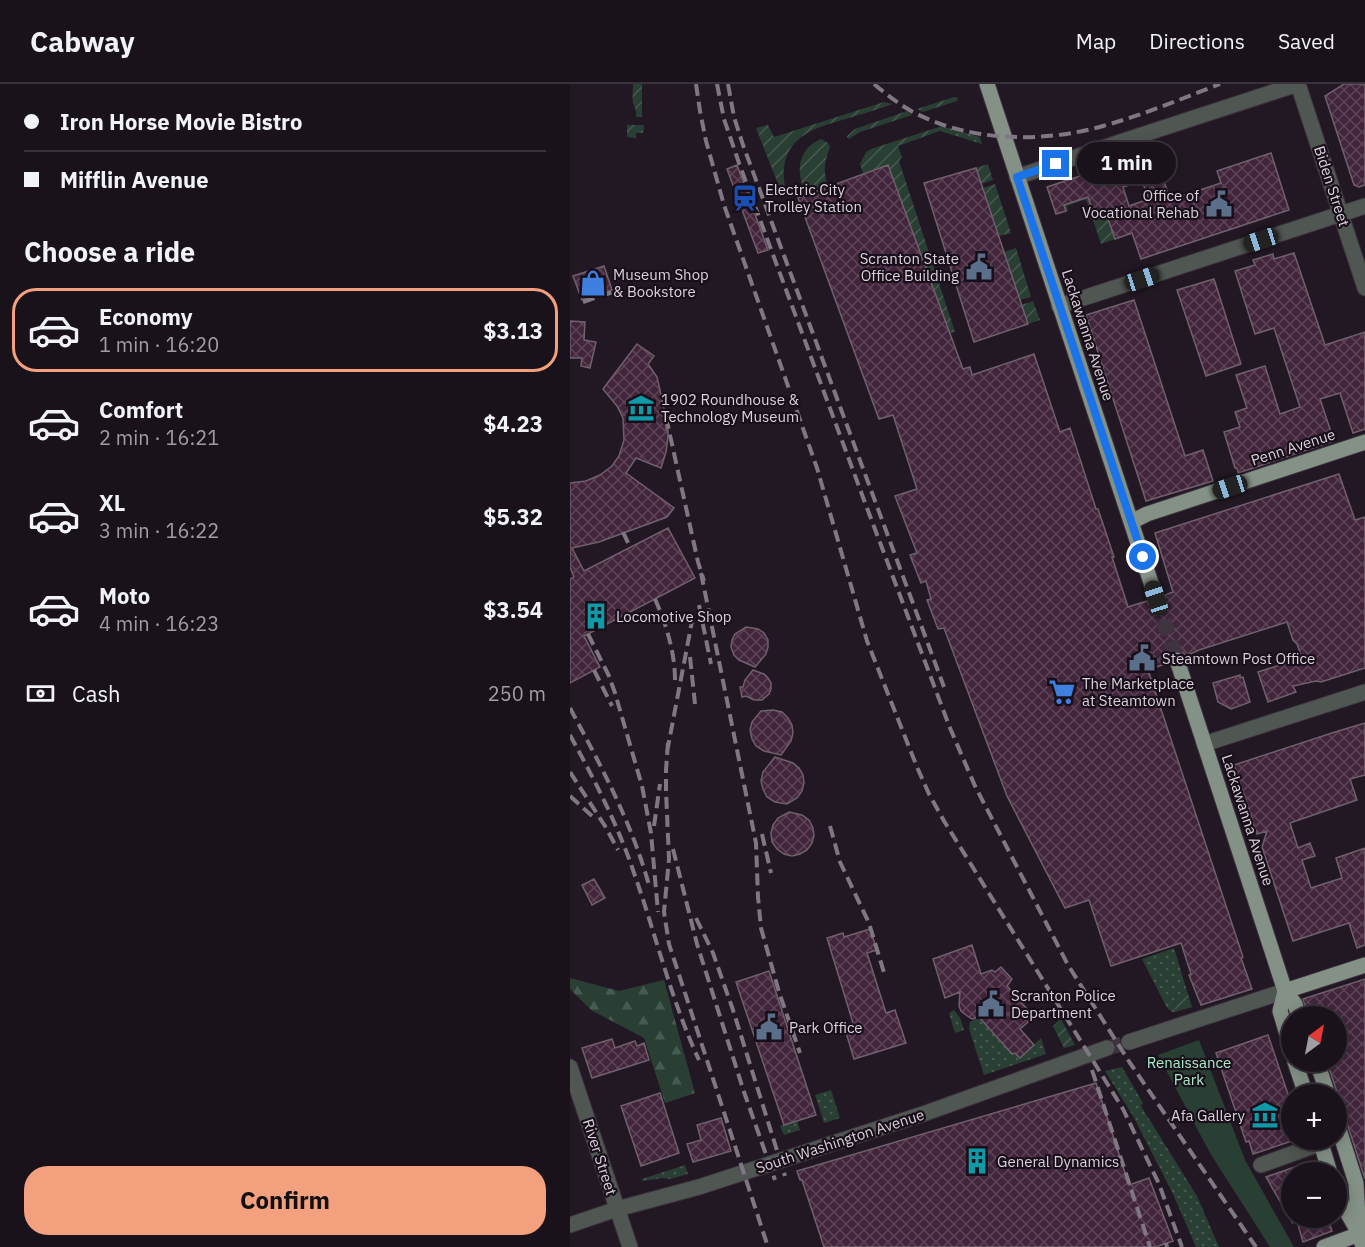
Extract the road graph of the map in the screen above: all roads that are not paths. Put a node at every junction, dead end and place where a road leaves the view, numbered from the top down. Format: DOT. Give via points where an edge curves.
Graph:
graph roads {
  1 [pos="987,84"];
  2 [pos="1298,84"];
  3 [pos="1017,177"];
  4 [pos="1365,206"];
  5 [pos="1341,214"];
  6 [pos="1365,288"];
  7 [pos="1059,306"];
  8 [pos="1365,442"];
  9 [pos="1131,522"];
  10 [pos="1156,598"];
  11 [pos="1177,660"];
  12 [pos="1365,692"];
  13 [pos="1204,744"];
  14 [pos="1365,965"];
  15 [pos="1285,991"];
  16 [pos="1281,1006"];
  17 [pos="1295,1006"];
  18 [pos="1129,1042"];
  19 [pos="1107,1048"];
  20 [pos="570,1067"];
  21 [pos="1299,1150"];
  22 [pos="1346,1150"];
  23 [pos="1261,1165"];
  24 [pos="617,1209"];
  25 [pos="1347,1212"];
  26 [pos="570,1225"];
  27 [pos="1362,1237"];
  28 [pos="630,1247"];
  29 [pos="1324,1247"];
  1 -- 3 [label="main road, Lackawanna Avenue"];
  2 -- 3 [label="street"];
  2 -- 5 [label="street, Biden Street"];
  3 -- 7 [label="main road, Lackawanna Avenue"];
  4 -- 5 [label="street"];
  5 -- 6 [label="street, Biden Street"];
  5 -- 7 [label="street"];
  7 -- 9 [label="main road, Lackawanna Avenue"];
  8 -- 9 [label="main road, Penn Avenue"];
  9 -- 10 [label="main road, Lackawanna Avenue"];
  11 -- 13 [label="main road, Lackawanna Avenue"];
  12 -- 13 [label="street"];
  13 -- 15 [label="main road, Lackawanna Avenue"];
  14 -- 15 [label="main road"];
  15 -- 16 [label="main road, Lackawanna Avenue"];
  15 -- 17 [label="main road, Lackawanna Avenue"];
  15 -- 18 [label="street"];
  19 -- 24 [label="street, South Washington Avenue" via="923,1114 699,1187"];
  20 -- 24 [label="street, River Street"];
  21 -- 23 [label="street"];
  22 -- 27 [label="main road" via="1356,1183"];
  24 -- 26 [label="street, South Washington Avenue"];
  24 -- 28 [label="street, River Street"];
  25 -- 27 [label="main road"];
  27 -- 29 [label="main road"];
}
